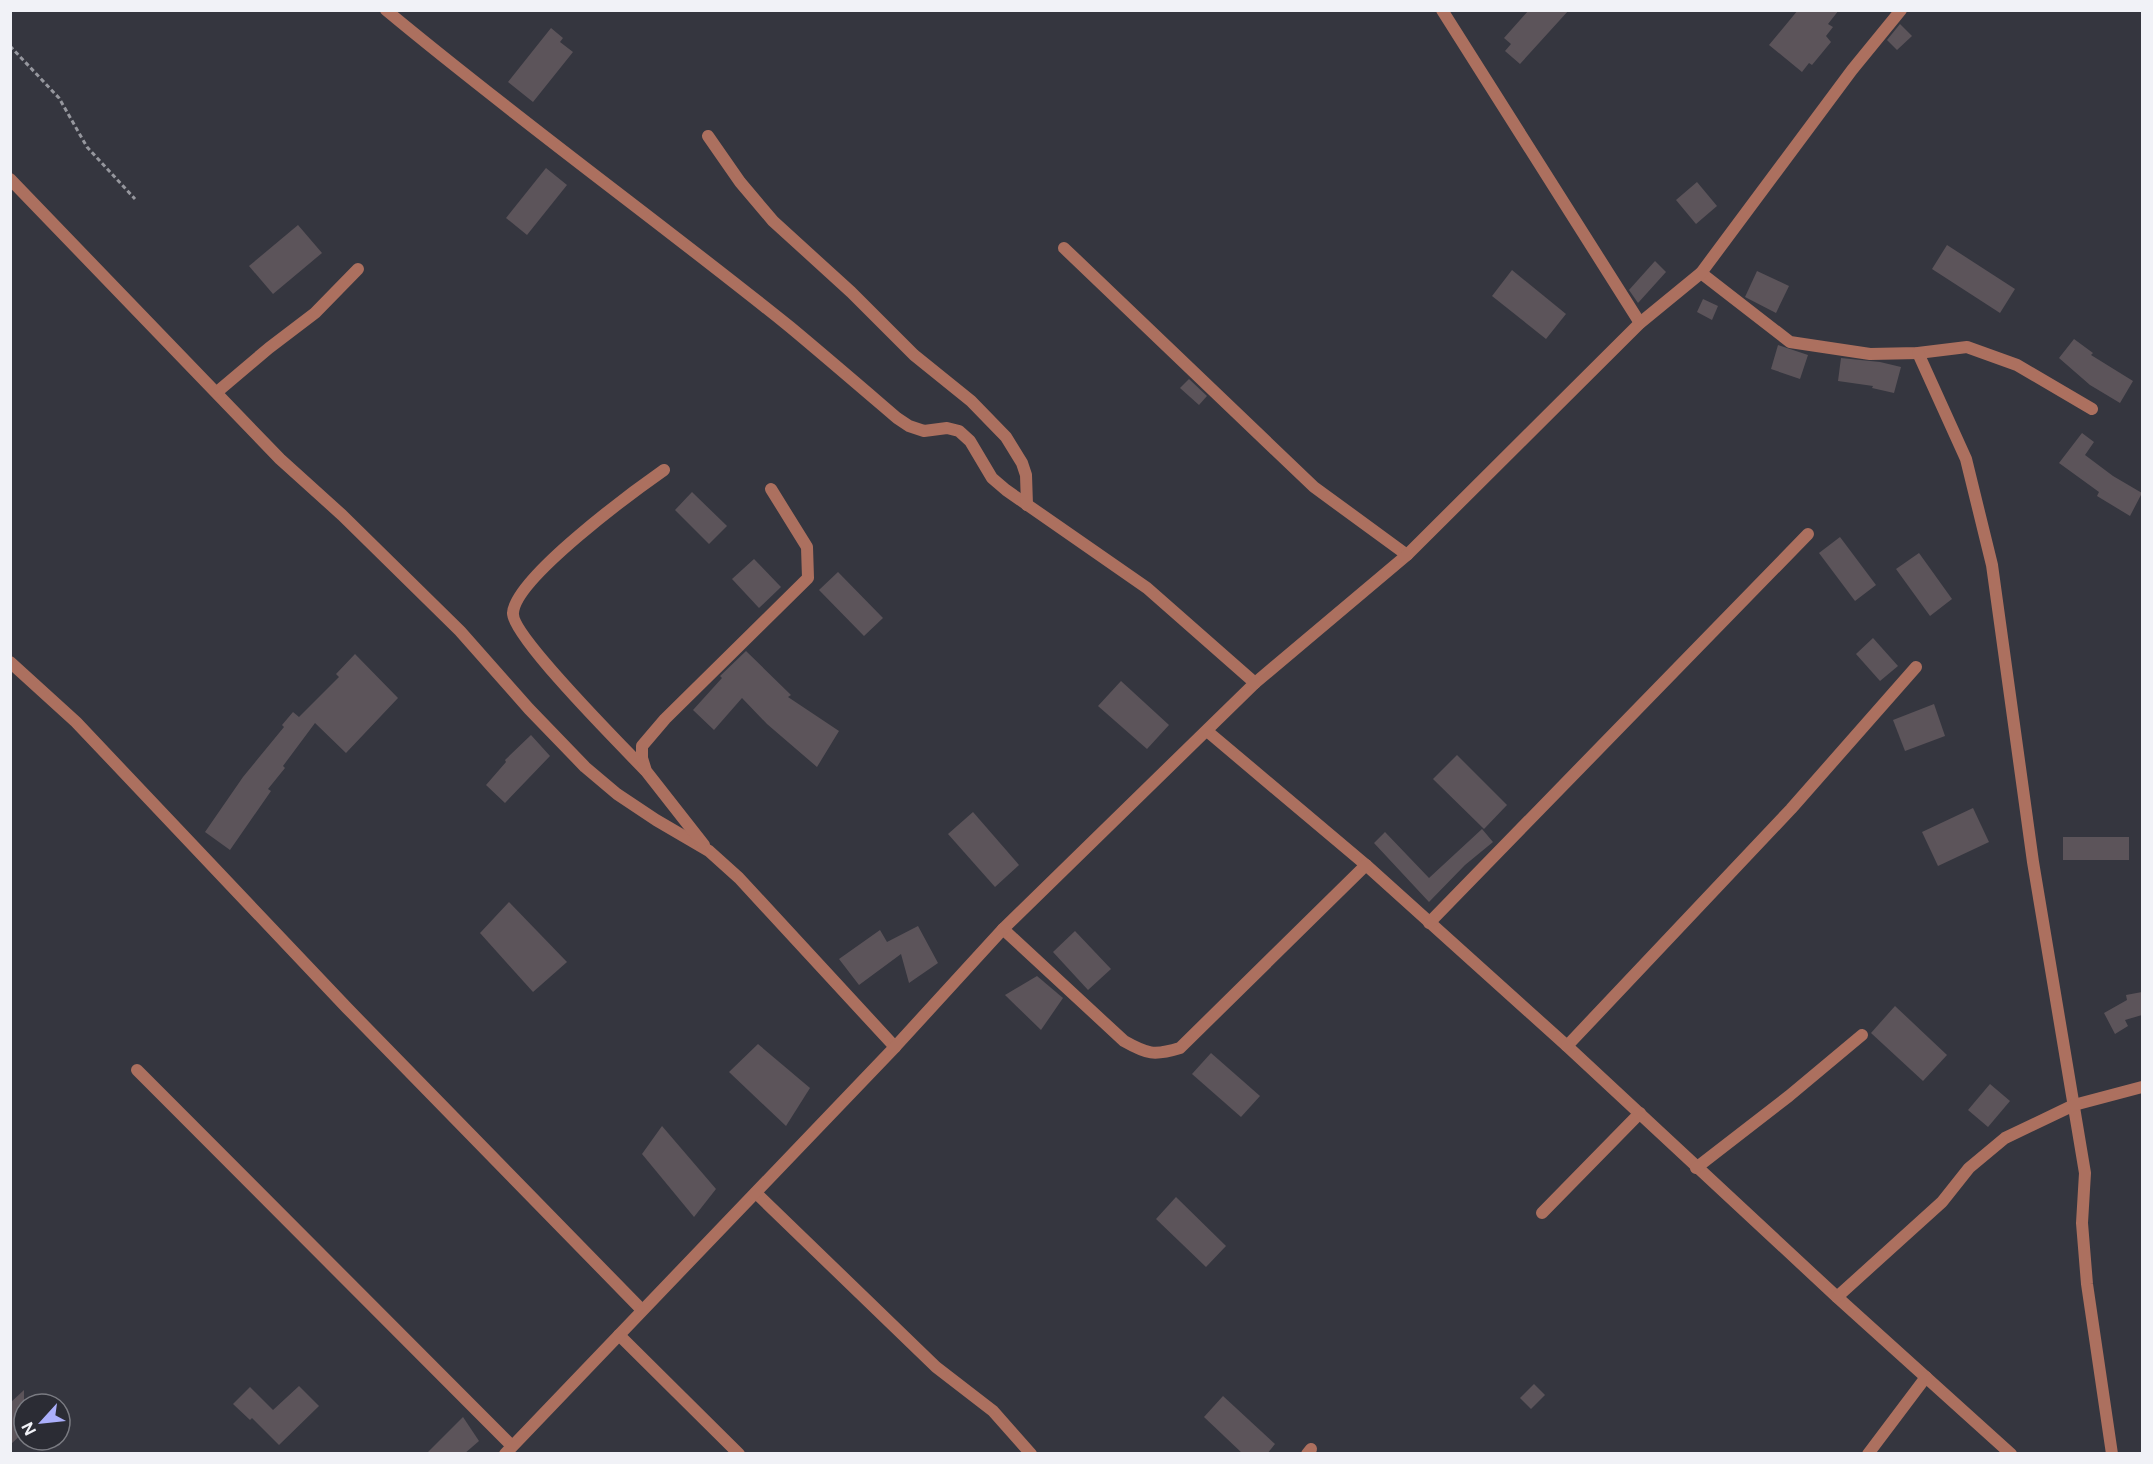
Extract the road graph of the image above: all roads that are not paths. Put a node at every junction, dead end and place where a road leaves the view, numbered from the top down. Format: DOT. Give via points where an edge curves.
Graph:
graph roads {
  1 [pos="386,10"];
  2 [pos="1442,10"];
  3 [pos="1901,10"];
  4 [pos="708,136"];
  5 [pos="10,179"];
  6 [pos="1064,248"];
  7 [pos="358,269"];
  8 [pos="1701,273"];
  9 [pos="1640,324"];
  10 [pos="1918,353"];
  11 [pos="217,392"];
  12 [pos="2092,409"];
  13 [pos="664,470"];
  14 [pos="771,489"];
  15 [pos="1027,505"];
  16 [pos="1808,534"];
  17 [pos="1407,555"];
  18 [pos="10,662"];
  19 [pos="1916,667"];
  20 [pos="1255,683"];
  21 [pos="1207,731"];
  22 [pos="646,771"];
  23 [pos="709,851"];
  24 [pos="1365,865"];
  25 [pos="1429,923"];
  26 [pos="1003,929"];
  27 [pos="1862,1035"];
  28 [pos="1567,1046"];
  29 [pos="895,1047"];
  30 [pos="137,1070"];
  31 [pos="2142,1087"];
  32 [pos="2073,1105"];
  33 [pos="1640,1113"];
  34 [pos="1696,1168"];
  35 [pos="756,1193"];
  36 [pos="1542,1213"];
  37 [pos="1837,1298"];
  38 [pos="642,1310"];
  39 [pos="619,1335"];
  40 [pos="1926,1377"];
  41 [pos="509,1450"];
  42 [pos="739,1454"];
  43 [pos="1031,1454"];
  44 [pos="1868,1454"];
  45 [pos="2011,1454"];
  46 [pos="2112,1454"];
  1 -- 15 [label="street" via="791,328 897,418 924,431 959,431 970,441 992,478"];
  2 -- 9 [label="street"];
  3 -- 8 [label="street"];
  4 -- 15 [label="street" via="773,221 1006,437 1023,463"];
  5 -- 11 [label="street"];
  6 -- 17 [label="street" via="1314,487"];
  7 -- 11 [label="street" via="315,314"];
  8 -- 9 [label="street"];
  8 -- 10 [label="street" via="1790,342 1870,354"];
  9 -- 17 [label="street"];
  10 -- 12 [label="street" via="1967,347 2018,365"];
  10 -- 32 [label="street" via="1966,459 1992,565"];
  11 -- 23 [label="street" via="280,459 460,631 585,767 617,794"];
  13 -- 22 [label="street" via="603,515 541,570 524,588 512,612 537,652 572,694"];
  14 -- 22 [label="street" via="807,547 808,578 642,746"];
  15 -- 20 [label="street" via="1147,588"];
  16 -- 25 [label="street"];
  17 -- 20 [label="street"];
  18 -- 38 [label="street" via="76,722 347,1008"];
  19 -- 28 [label="street" via="1791,809"];
  20 -- 21 [label="street"];
  21 -- 24 [label="street"];
  21 -- 26 [label="street"];
  22 -- 23 [label="street"];
  23 -- 29 [label="street" via="739,878"];
  24 -- 25 [label="street"];
  24 -- 26 [label="street" via="1180,1048 1161,1054 1140,1050 1124,1041"];
  25 -- 28 [label="street"];
  26 -- 29 [label="street"];
  27 -- 34 [label="street"];
  28 -- 33 [label="street"];
  29 -- 35 [label="street"];
  30 -- 41 [label="street"];
  31 -- 32 [label="street"];
  32 -- 37 [label="street" via="2005,1138 1969,1168 1942,1202"];
  32 -- 46 [label="street" via="2085,1173 2082,1223 2087,1284"];
  33 -- 34 [label="street"];
  33 -- 36 [label="street"];
  34 -- 37 [label="street"];
  35 -- 38 [label="street"];
  35 -- 43 [label="street" via="936,1367 993,1411"];
  37 -- 40 [label="street"];
  38 -- 39 [label="street"];
  39 -- 41 [label="street"];
  39 -- 42 [label="street"];
  40 -- 44 [label="street"];
  40 -- 45 [label="street"];
}
